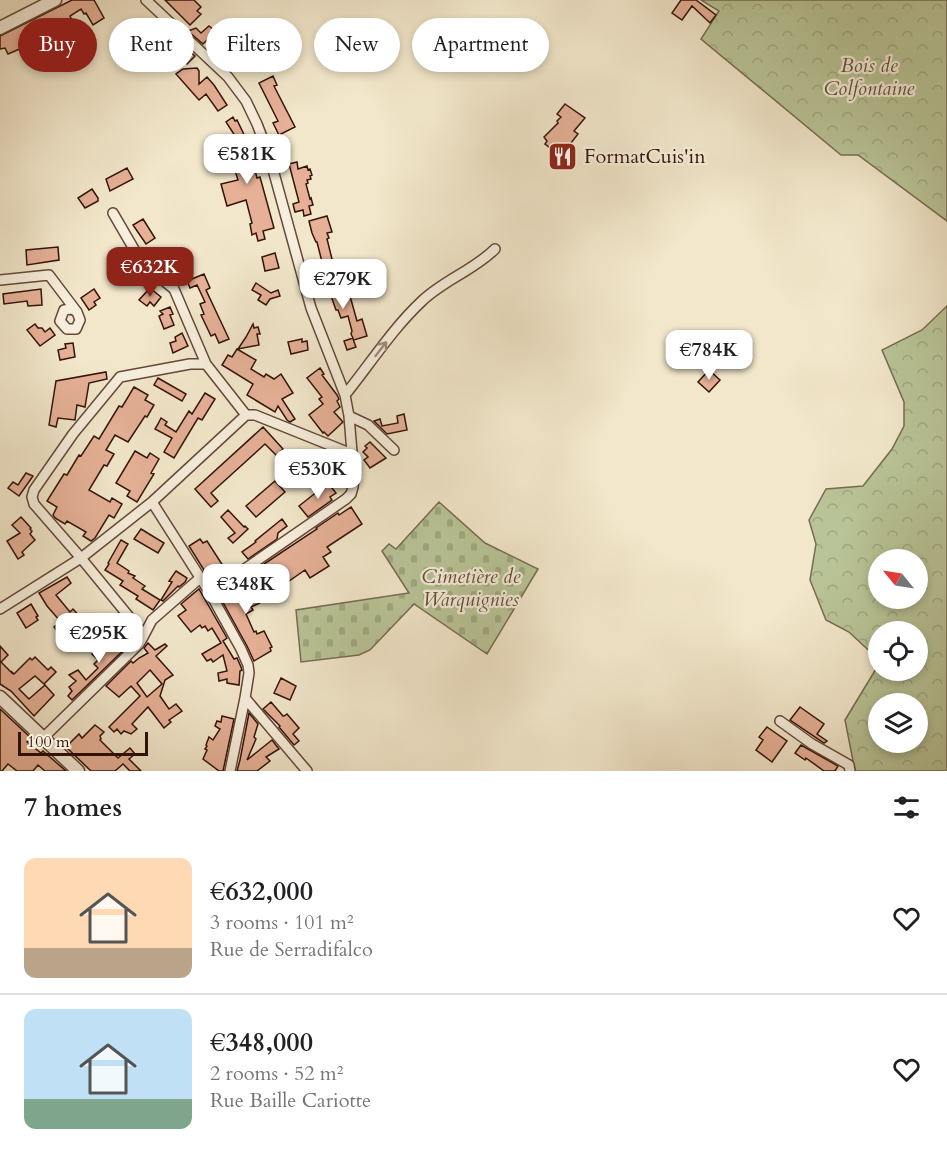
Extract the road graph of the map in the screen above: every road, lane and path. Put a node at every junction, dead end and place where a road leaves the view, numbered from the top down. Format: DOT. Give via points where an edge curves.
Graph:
graph roads {
  1 [pos="55,0"];
  2 [pos="146,0"];
  3 [pos="0,28"];
  4 [pos="113,213"];
  5 [pos="495,249"];
  6 [pos="0,280"];
  7 [pos="77,312"];
  8 [pos="206,364"];
  9 [pos="345,395"];
  10 [pos="246,415"];
  11 [pos="349,416"];
  12 [pos="394,450"];
  13 [pos="352,454"];
  14 [pos="152,502"];
  15 [pos="81,558"];
  16 [pos="200,578"];
  17 [pos="210,592"];
  18 [pos="0,609"];
  19 [pos="144,635"];
  20 [pos="0,698"];
  21 [pos="245,698"];
  22 [pos="780,721"];
  23 [pos="43,738"];
  24 [pos="850,768"];
  25 [pos="78,771"];
  26 [pos="230,771"];
  27 [pos="307,771"];
  1 -- 3 [label="street"];
  2 -- 9 [label="street" via="228,77 246,101 269,155 311,308"];
  4 -- 8 [label="street" via="142,262 174,289"];
  9 -- 5 [label="street, one-way" via="423,300"];
  6 -- 7 [label="street" via="50,275"];
  8 -- 10 [label="street"];
  8 -- 15 [label="street" via="120,377 34,490 34,504"];
  9 -- 11 [label="street"];
  10 -- 13 [label="street" via="255,415"];
  10 -- 14 [label="street"];
  11 -- 12 [label="street" via="368,425"];
  11 -- 13 [label="street"];
  13 -- 17 [label="street" via="353,487 346,499"];
  14 -- 15 [label="street"];
  14 -- 16 [label="street"];
  15 -- 18 [label="street"];
  15 -- 19 [label="street"];
  16 -- 17 [label="street"];
  16 -- 19 [label="street" via="152,620"];
  17 -- 21 [label="street" via="248,665"];
  19 -- 23 [label="street"];
  20 -- 23 [label="street"];
  21 -- 26 [label="street"];
  21 -- 27 [label="street"];
  22 -- 24 [label="street"];
  23 -- 25 [label="street"];
}
